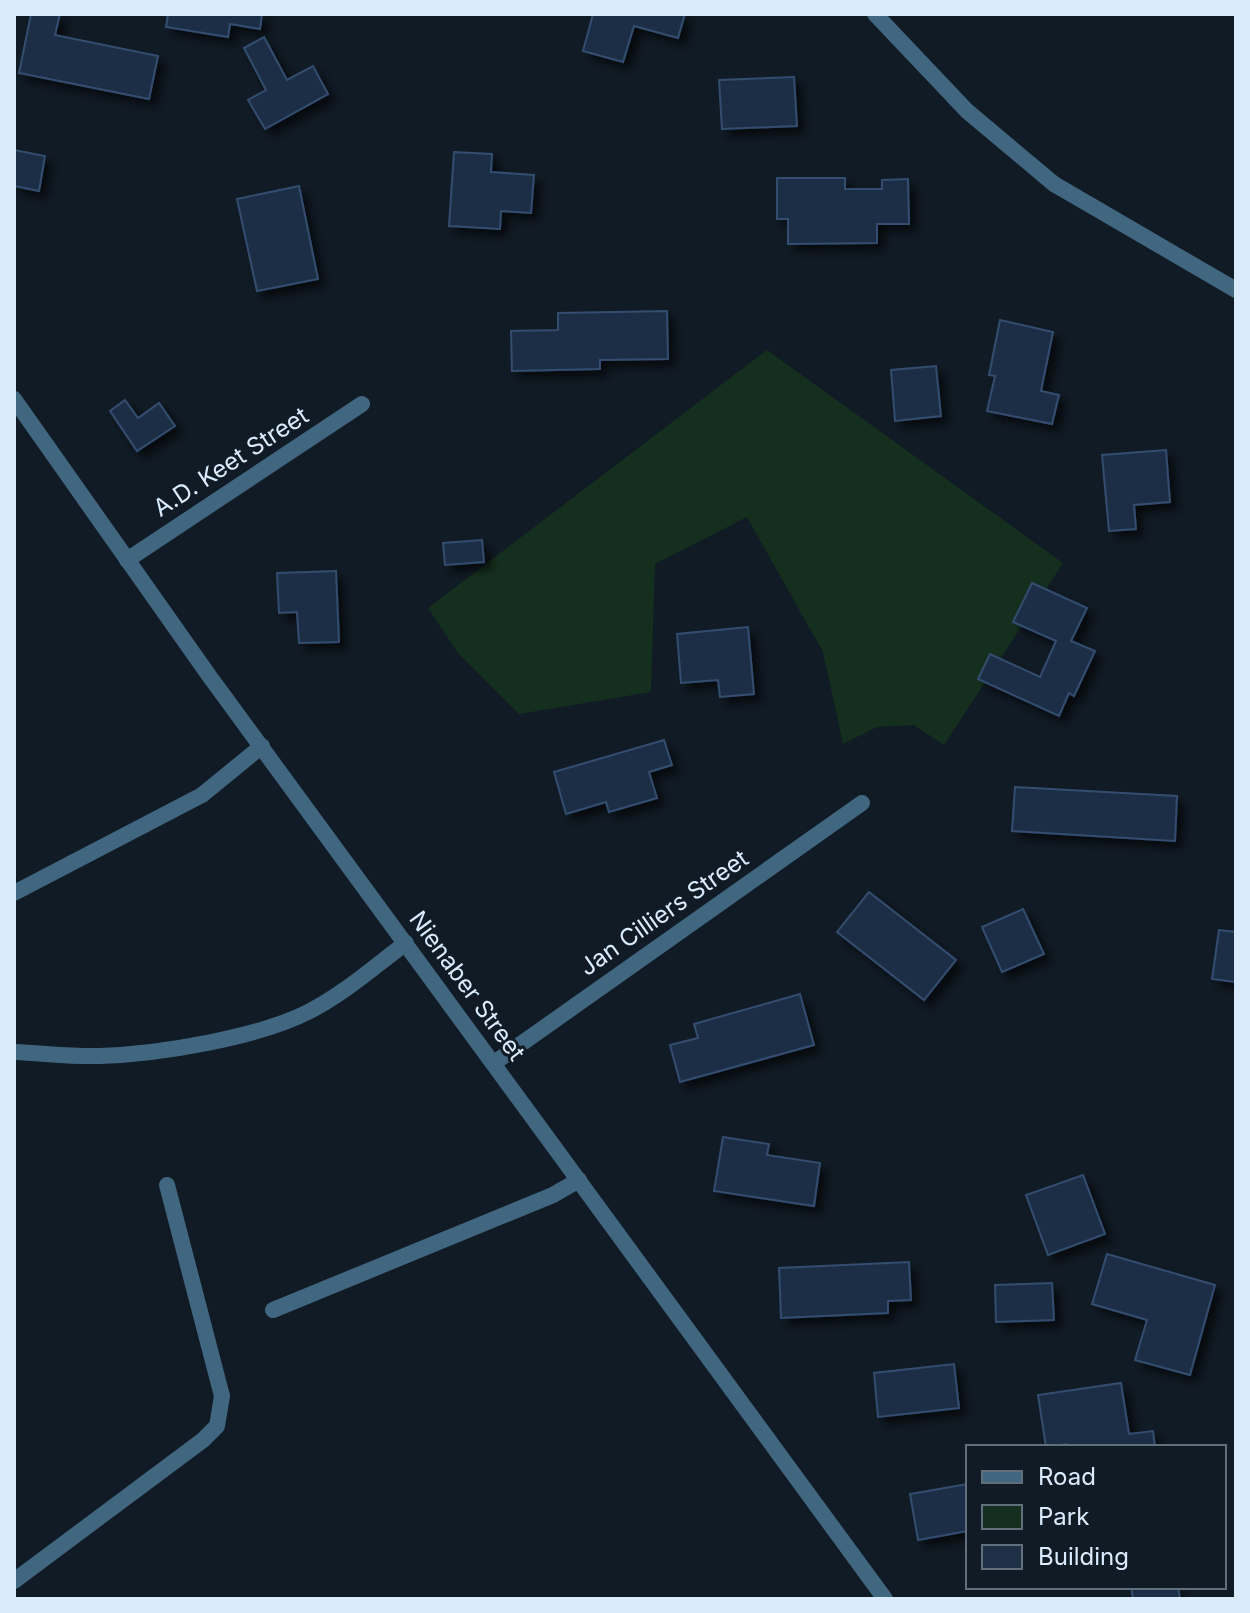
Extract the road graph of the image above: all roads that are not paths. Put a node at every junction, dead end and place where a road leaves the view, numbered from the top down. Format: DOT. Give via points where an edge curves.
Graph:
graph roads {
  1 [pos="875,14"];
  2 [pos="1236,290"];
  3 [pos="14,399"];
  4 [pos="362,404"];
  5 [pos="127,560"];
  6 [pos="262,746"];
  7 [pos="862,803"];
  8 [pos="14,893"];
  9 [pos="406,943"];
  10 [pos="14,1052"];
  11 [pos="494,1063"];
  12 [pos="579,1180"];
  13 [pos="167,1185"];
  14 [pos="273,1310"];
  15 [pos="14,1581"];
  16 [pos="885,1599"];
  1 -- 2 [label="street" via="967,111 1054,184"];
  3 -- 5 [label="street, Nienaber Street"];
  4 -- 5 [label="street, A.D. Keet Street"];
  5 -- 6 [label="street, Nienaber Street"];
  6 -- 8 [label="street" via="202,795"];
  6 -- 9 [label="street, Nienaber Street"];
  7 -- 11 [label="street, Jan Cilliers Street"];
  9 -- 10 [label="street" via="310,1012 255,1032 100,1056"];
  9 -- 11 [label="street, Nienaber Street"];
  11 -- 12 [label="street, Nienaber Street"];
  12 -- 14 [label="street"];
  12 -- 16 [label="street, Nienaber Street"];
  13 -- 15 [label="street" via="222,1396 217,1426"];
}
